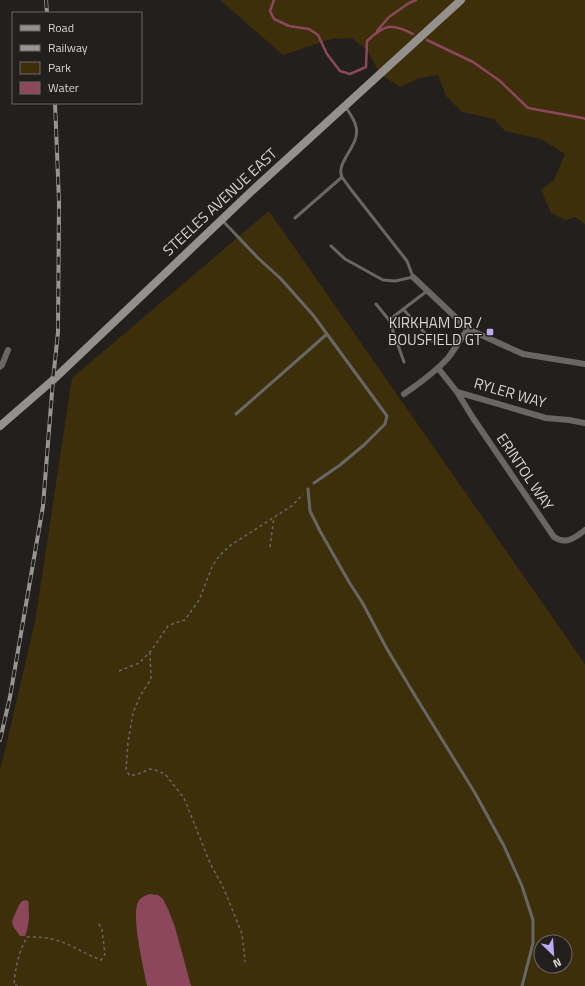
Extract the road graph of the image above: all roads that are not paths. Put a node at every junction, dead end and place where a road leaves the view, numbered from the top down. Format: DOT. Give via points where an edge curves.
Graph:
graph roads {
  1 [pos="461,0"];
  2 [pos="345,106"];
  3 [pos="342,177"];
  4 [pos="296,218"];
  5 [pos="222,220"];
  6 [pos="331,246"];
  7 [pos="413,277"];
  8 [pos="427,291"];
  9 [pos="376,304"];
  10 [pos="403,309"];
  11 [pos="389,320"];
  12 [pos="468,329"];
  13 [pos="327,334"];
  14 [pos="432,341"];
  15 [pos="8,350"];
  16 [pos="404,362"];
  17 [pos="585,364"];
  18 [pos="0,367"];
  19 [pos="438,368"];
  20 [pos="457,392"];
  21 [pos="404,394"];
  22 [pos="236,414"];
  23 [pos="585,423"];
  24 [pos="0,426"];
  25 [pos="314,483"];
  26 [pos="308,489"];
  27 [pos="585,530"];
  28 [pos="522,986"];
  1 -- 2 [label="main road, STEELES AVENUE EAST"];
  2 -- 3 [label="lane" via="356,126 357,134 343,162"];
  2 -- 5 [label="main road, STEELES AVENUE EAST"];
  3 -- 4 [label="lane"];
  3 -- 7 [label="lane" via="407,261"];
  5 -- 13 [label="lane" via="281,279"];
  5 -- 24 [label="main road, STEELES AVENUE EAST" via="53,380"];
  6 -- 7 [label="lane" via="345,259 383,280 395,281"];
  7 -- 8 [label="street"];
  8 -- 10 [label="lane"];
  8 -- 12 [label="street"];
  9 -- 11 [label="lane"];
  10 -- 11 [label="lane"];
  10 -- 14 [label="lane"];
  11 -- 16 [label="lane"];
  12 -- 17 [label="street" via="523,354"];
  12 -- 19 [label="street"];
  13 -- 22 [label="lane"];
  13 -- 25 [label="lane" via="387,416 385,424 364,445"];
  15 -- 18 [label="street"];
  19 -- 20 [label="street, RYLER WAY"];
  19 -- 21 [label="street"];
  20 -- 23 [label="street, RYLER WAY" via="546,418"];
  20 -- 27 [label="street, ERINTOL WAY" via="554,537 560,540 571,539"];
  26 -- 28 [label="lane" via="310,511 320,532 387,649 475,793 522,886 533,920 534,943"];
}
